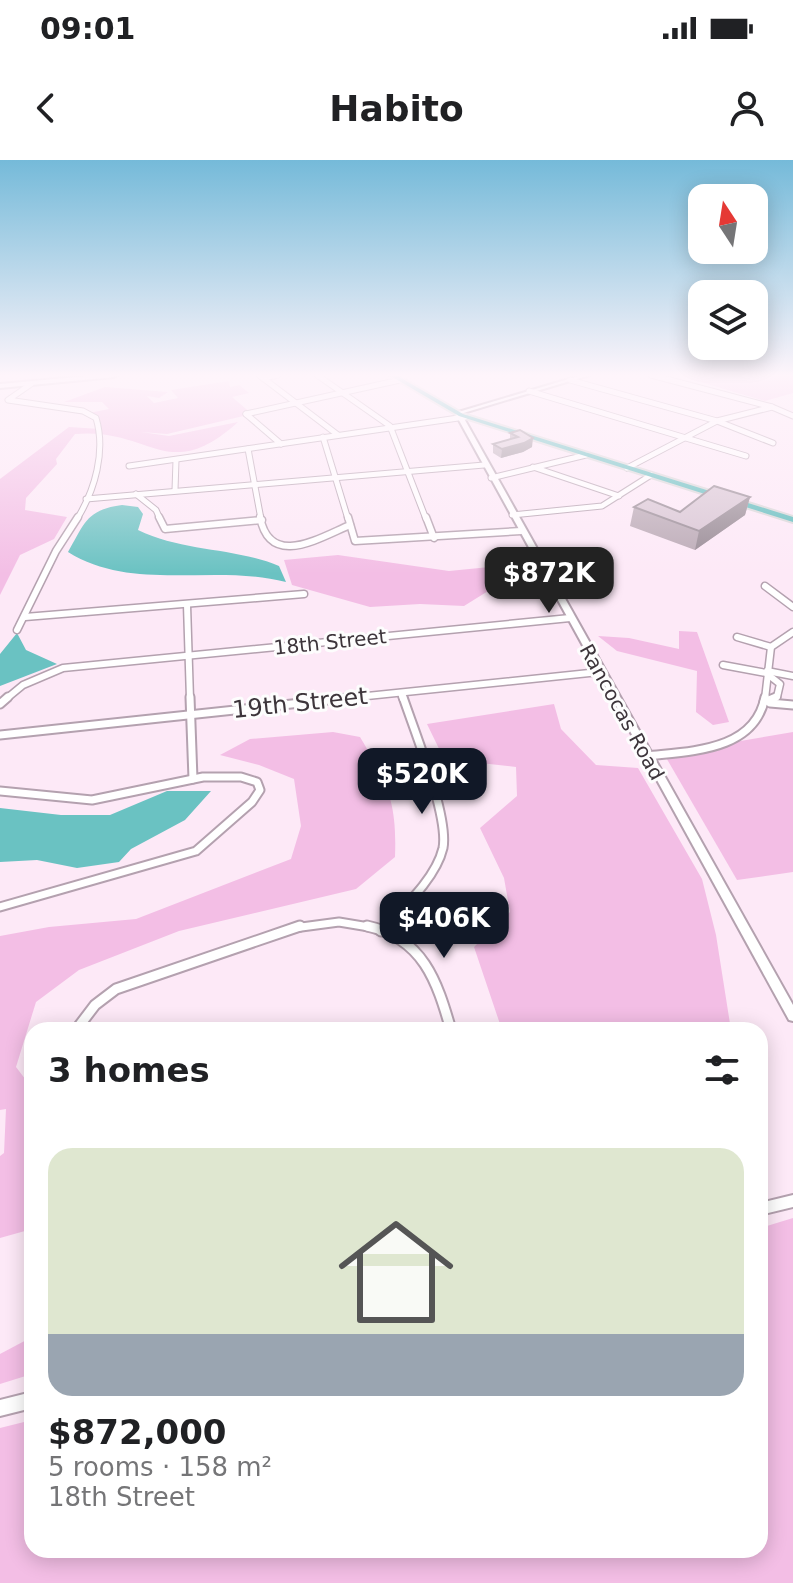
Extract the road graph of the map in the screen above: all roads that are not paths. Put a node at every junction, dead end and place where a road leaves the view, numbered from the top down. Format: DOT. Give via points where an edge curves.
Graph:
graph roads {
  1 [pos="101,441"];
  2 [pos="278,441"];
  3 [pos="297,441"];
  4 [pos="324,441"];
  5 [pos="397,441"];
  6 [pos="473,441"];
  7 [pos="542,441"];
  8 [pos="674,441"];
  9 [pos="697,441"];
  10 [pos="769,441"];
  11 [pos="773,443"];
  12 [pos="281,444"];
  13 [pos="248,449"];
  14 [pos="586,455"];
  15 [pos="746,456"];
  16 [pos="176,460"];
  17 [pos="484,465"];
  18 [pos="129,466"];
  19 [pos="532,467"];
  20 [pos="627,468"];
  21 [pos="408,471"];
  22 [pos="651,475"];
  23 [pos="334,477"];
  24 [pos="491,478"];
  25 [pos="256,483"];
  26 [pos="175,490"];
  27 [pos="136,494"];
  28 [pos="619,496"];
  29 [pos="86,499"];
  30 [pos="512,515"];
  31 [pos="262,520"];
  32 [pos="793,520"];
  33 [pos="350,525"];
  34 [pos="521,531"];
  35 [pos="434,538"];
  36 [pos="765,586"];
  37 [pos="304,594"];
  38 [pos="187,605"];
  39 [pos="793,607"];
  40 [pos="25,617"];
  41 [pos="570,618"];
  42 [pos="17,630"];
  43 [pos="793,632"];
  44 [pos="737,637"];
  45 [pos="771,647"];
  46 [pos="189,655"];
  47 [pos="723,665"];
  48 [pos="599,672"];
  49 [pos="766,672"];
  50 [pos="793,676"];
  51 [pos="401,693"];
  52 [pos="764,702"];
  53 [pos="0,704"];
  54 [pos="793,705"];
  55 [pos="191,715"];
  56 [pos="0,735"];
  57 [pos="647,756"];
  58 [pos="193,779"];
  59 [pos="0,791"];
  60 [pos="0,907"];
  61 [pos="381,931"];
  62 [pos="793,1016"];
  63 [pos="82,1022"];
  64 [pos="448,1022"];
  65 [pos="793,1201"];
  66 [pos="768,1207"];
  67 [pos="24,1402"];
  68 [pos="0,1408"];
  1 -- 29 [label="street"];
  2 -- 12 [label="street"];
  3 -- 12 [label="street"];
  4 -- 23 [label="street"];
  5 -- 21 [label="street"];
  6 -- 17 [label="main road, Rancocas Road"];
  7 -- 14 [label="highway"];
  8 -- 20 [label="street"];
  9 -- 15 [label="street"];
  10 -- 11 [label="street"];
  12 -- 13 [label="street"];
  13 -- 16 [label="street"];
  13 -- 25 [label="street"];
  14 -- 19 [label="street"];
  14 -- 20 [label="highway"];
  16 -- 18 [label="street"];
  16 -- 26 [label="street"];
  17 -- 21 [label="street"];
  17 -- 24 [label="main road, Rancocas Road"];
  19 -- 24 [label="street"];
  19 -- 28 [label="street"];
  20 -- 22 [label="highway"];
  21 -- 23 [label="street"];
  21 -- 35 [label="street"];
  22 -- 28 [label="street"];
  22 -- 32 [label="highway"];
  23 -- 25 [label="street"];
  23 -- 33 [label="street"];
  24 -- 30 [label="main road, Rancocas Road"];
  25 -- 26 [label="street"];
  25 -- 31 [label="street"];
  26 -- 27 [label="street"];
  27 -- 29 [label="street"];
  27 -- 31 [label="street" via="156,510 165,529"];
  28 -- 30 [label="street" via="598,507"];
  29 -- 40 [label="street"];
  30 -- 34 [label="main road, Rancocas Road"];
  31 -- 33 [label="street" via="267,537 290,549"];
  33 -- 35 [label="street" via="355,541"];
  34 -- 35 [label="street"];
  34 -- 41 [label="main road, Rancocas Road"];
  36 -- 39 [label="street"];
  37 -- 38 [label="street"];
  38 -- 40 [label="street"];
  38 -- 46 [label="street"];
  40 -- 42 [label="street"];
  41 -- 46 [label="street, 18th Street"];
  41 -- 48 [label="main road, Rancocas Road"];
  43 -- 45 [label="street"];
  44 -- 45 [label="street"];
  45 -- 49 [label="street"];
  46 -- 53 [label="street, 18th Street" via="45,674"];
  46 -- 55 [label="street"];
  47 -- 49 [label="street"];
  48 -- 51 [label="street, 19th Street"];
  48 -- 57 [label="main road, Rancocas Road"];
  49 -- 50 [label="street"];
  49 -- 52 [label="street"];
  49 -- 52 [label="street" via="780,684 777,697"];
  51 -- 55 [label="street, 19th Street"];
  51 -- 61 [label="street" via="444,839 433,866"];
  52 -- 54 [label="street"];
  52 -- 57 [label="street" via="756,722 737,739"];
  55 -- 56 [label="street, 19th Street"];
  55 -- 58 [label="street"];
  57 -- 62 [label="main road, Rancocas Road"];
  58 -- 59 [label="street" via="104,800"];
  58 -- 60 [label="street" via="247,777 260,790 196,851"];
  61 -- 63 [label="street" via="326,921 306,924 116,989"];
  61 -- 64 [label="street" via="406,941 429,966"];
  65 -- 66 [label="street"];
  67 -- 68 [label="street"];
}
